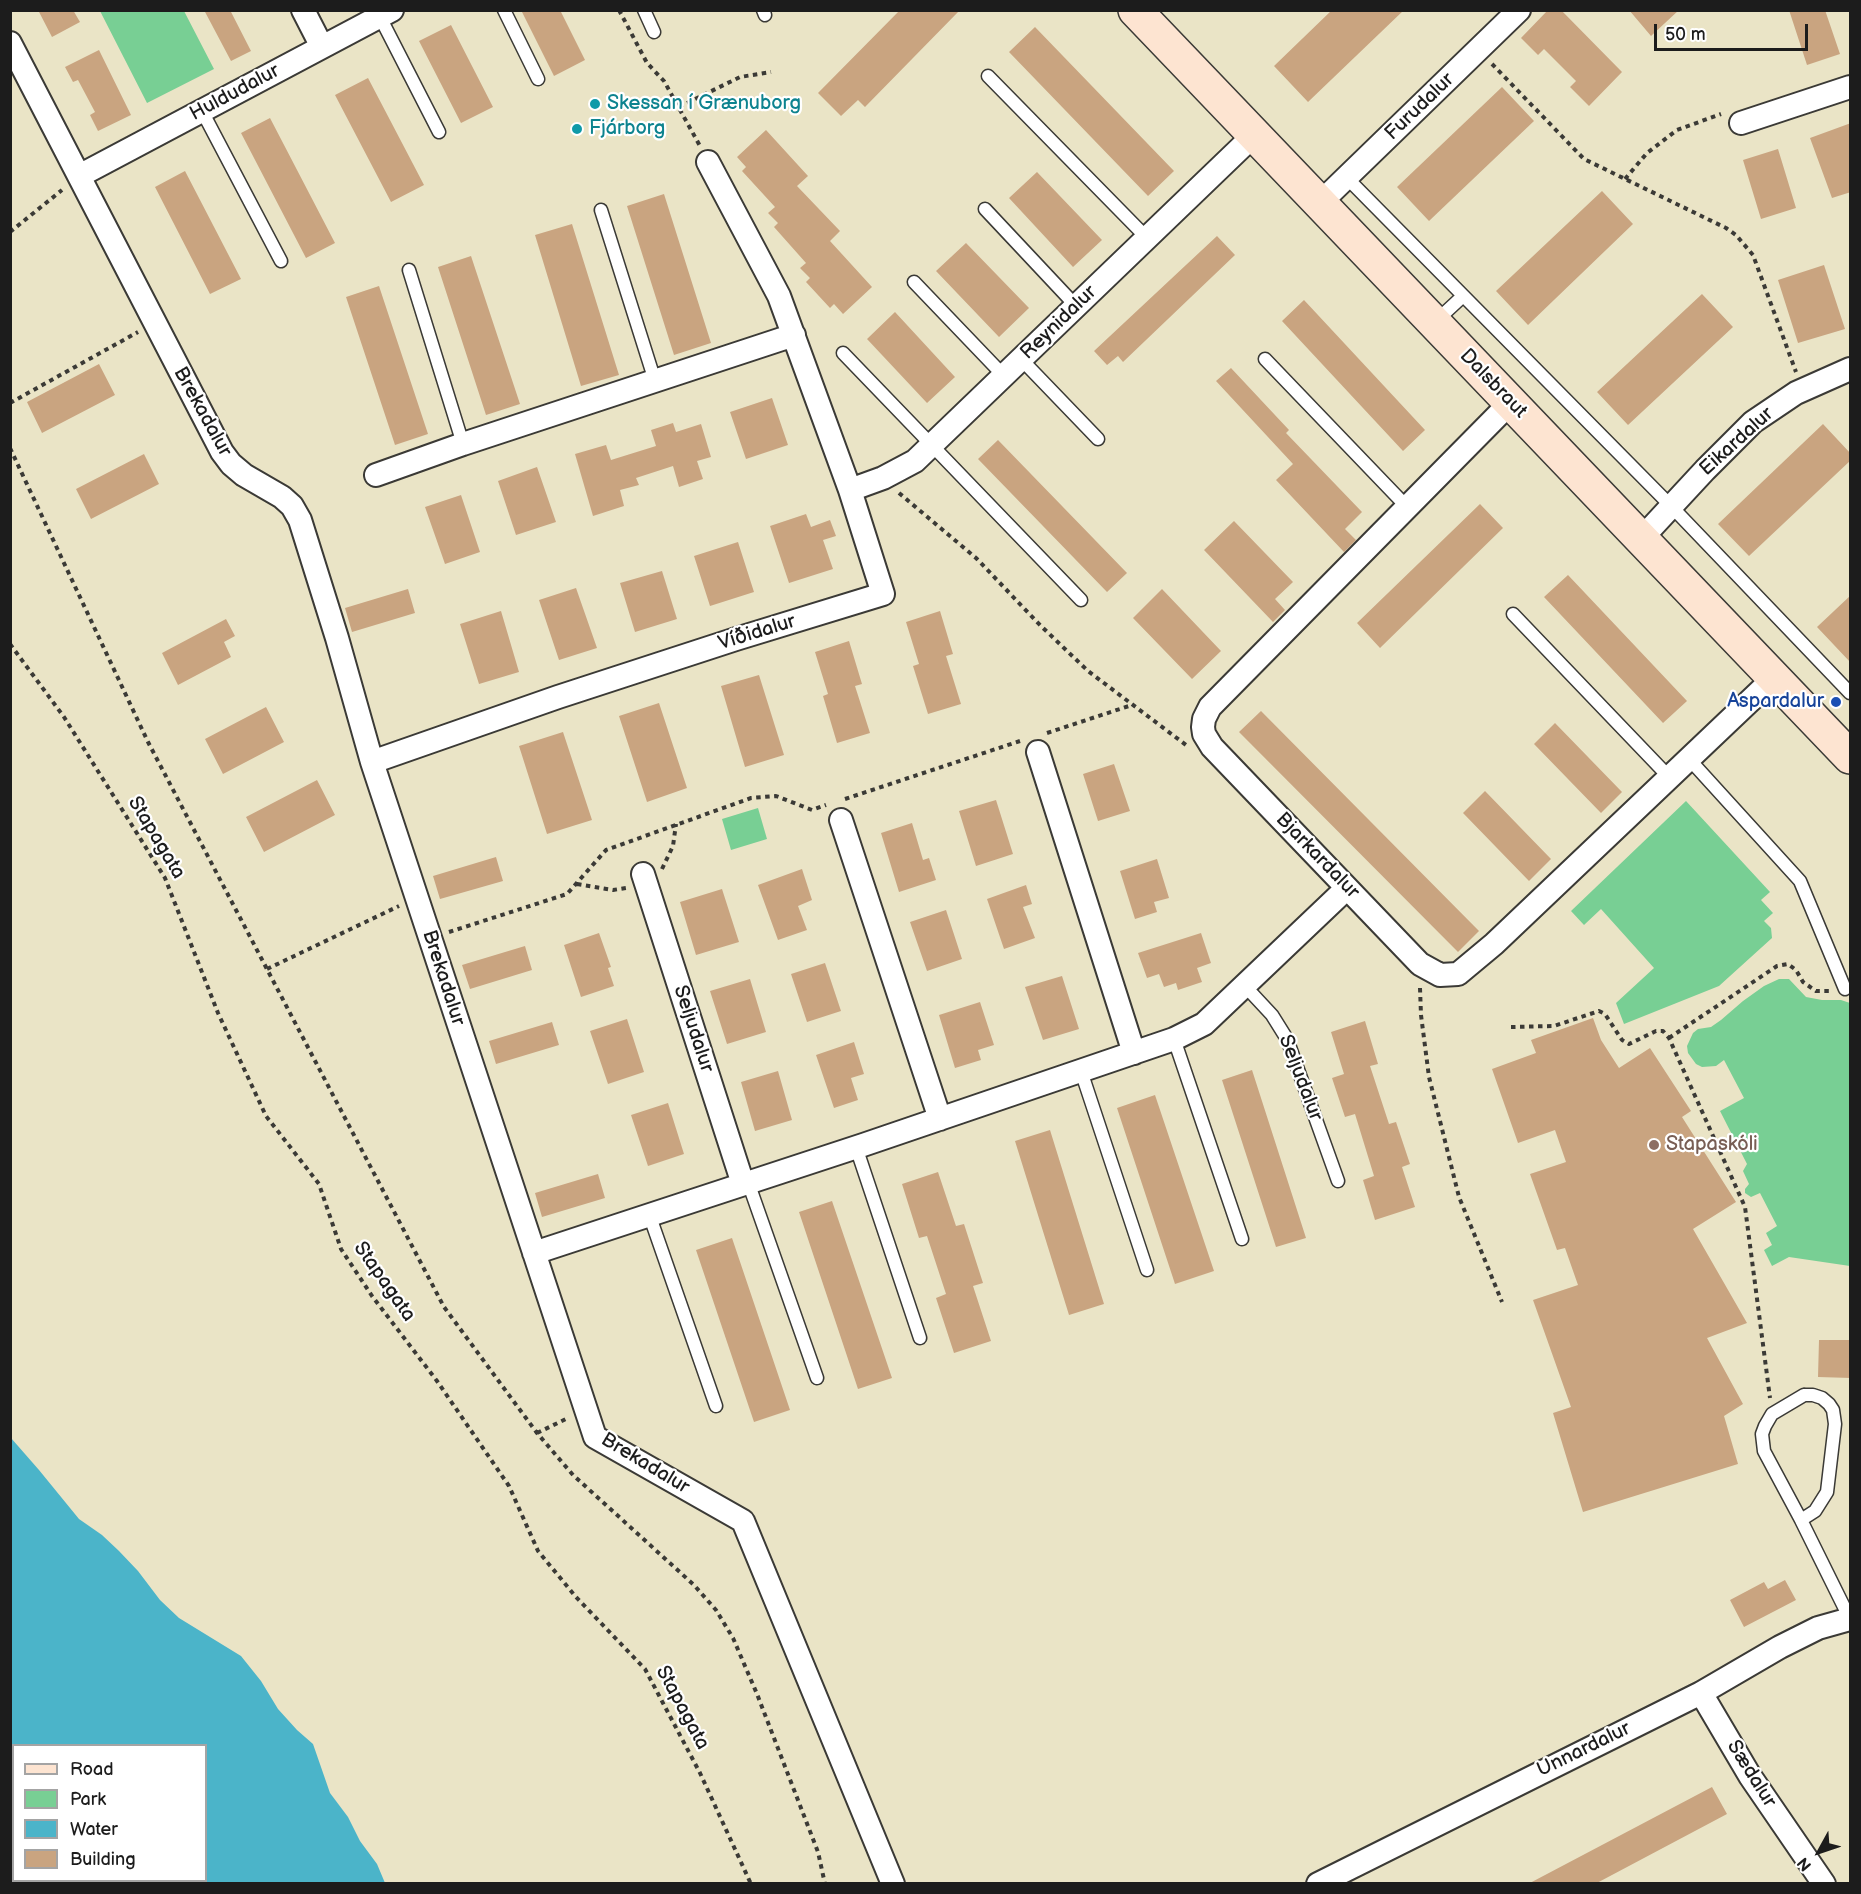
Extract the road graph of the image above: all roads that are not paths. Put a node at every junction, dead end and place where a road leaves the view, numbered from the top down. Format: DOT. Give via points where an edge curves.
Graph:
graph roads {
  1 [pos="303,10"];
  2 [pos="504,10"];
  3 [pos="644,10"];
  4 [pos="1136,10"];
  5 [pos="1520,10"];
  6 [pos="386,14"];
  7 [pos="654,32"];
  8 [pos="10,44"];
  9 [pos="322,47"];
  10 [pos="988,76"];
  11 [pos="538,79"];
  12 [pos="1851,87"];
  13 [pos="202,111"];
  14 [pos="1740,123"];
  15 [pos="439,132"];
  16 [pos="1254,135"];
  17 [pos="708,162"];
  18 [pos="79,176"];
  19 [pos="1346,177"];
  20 [pos="1320,203"];
  21 [pos="986,209"];
  22 [pos="602,210"];
  23 [pos="1147,238"];
  24 [pos="281,261"];
  25 [pos="409,270"];
  26 [pos="914,282"];
  27 [pos="1463,296"];
  28 [pos="1076,306"];
  29 [pos="1435,323"];
  30 [pos="794,335"];
  31 [pos="843,353"];
  32 [pos="1021,359"];
  33 [pos="1265,359"];
  34 [pos="1851,369"];
  35 [pos="1004,375"];
  36 [pos="655,381"];
  37 [pos="1510,402"];
  38 [pos="1098,439"];
  39 [pos="463,444"];
  40 [pos="931,446"];
  41 [pos="376,475"];
  42 [pos="850,490"];
  43 [pos="1671,506"];
  44 [pos="1407,507"];
  45 [pos="1641,539"];
  46 [pos="1081,600"];
  47 [pos="1513,614"];
  48 [pos="1774,678"];
  49 [pos="1851,693"];
  50 [pos="1035,742"];
  51 [pos="1847,745"];
  52 [pos="1690,760"];
  53 [pos="372,762"];
  54 [pos="1670,778"];
  55 [pos="842,820"];
  56 [pos="643,874"];
  57 [pos="1347,888"];
  58 [pos="1245,986"];
  59 [pos="1845,989"];
  60 [pos="1174,1040"];
  61 [pos="1134,1053"];
  62 [pos="1081,1071"];
  63 [pos="939,1119"];
  64 [pos="856,1147"];
  65 [pos="1338,1180"];
  66 [pos="746,1183"];
  67 [pos="649,1214"];
  68 [pos="1242,1239"];
  69 [pos="534,1253"];
  70 [pos="1147,1270"];
  71 [pos="920,1338"];
  72 [pos="817,1378"];
  73 [pos="716,1406"];
  74 [pos="1801,1520"];
  75 [pos="1850,1619"];
  76 [pos="1701,1693"];
  77 [pos="893,1884"];
  78 [pos="1318,1884"];
  79 [pos="1824,1884"];
  1 -- 9 [label="street"];
  2 -- 11 [label="lane"];
  3 -- 7 [label="lane"];
  4 -- 16 [label="street, Dalsbraut"];
  5 -- 19 [label="street, Furudalur"];
  6 -- 9 [label="street, Huldudalur"];
  6 -- 15 [label="lane"];
  8 -- 18 [label="street, Brekadalur"];
  9 -- 13 [label="street, Huldudalur"];
  10 -- 23 [label="lane"];
  12 -- 14 [label="street"];
  13 -- 18 [label="street, Huldudalur"];
  13 -- 24 [label="lane"];
  16 -- 20 [label="street, Dalsbraut"];
  16 -- 23 [label="street, Reynidalur"];
  17 -- 30 [label="street, Víðidalur" via="779,296"];
  18 -- 53 [label="street, Brekadalur" via="222,452 244,475 282,497 300,520"];
  19 -- 20 [label="street, Furudalur"];
  19 -- 27 [label="lane"];
  20 -- 29 [label="street, Dalsbraut"];
  21 -- 28 [label="lane"];
  22 -- 36 [label="lane"];
  23 -- 28 [label="street, Reynidalur"];
  25 -- 39 [label="lane"];
  26 -- 35 [label="lane"];
  27 -- 29 [label="lane"];
  27 -- 43 [label="lane"];
  28 -- 32 [label="street, Reynidalur"];
  29 -- 37 [label="street, Dalsbraut"];
  30 -- 36 [label="street"];
  30 -- 42 [label="street, Víðidalur"];
  31 -- 40 [label="lane"];
  32 -- 35 [label="street, Reynidalur"];
  32 -- 38 [label="lane"];
  33 -- 44 [label="lane"];
  34 -- 43 [label="street, Eikardalur" via="1803,390 1753,422"];
  35 -- 40 [label="street, Reynidalur"];
  36 -- 39 [label="street"];
  37 -- 44 [label="street, Bjarkardalur"];
  37 -- 45 [label="street, Dalsbraut"];
  39 -- 41 [label="street"];
  40 -- 42 [label="street, Reynidalur" via="915,461"];
  40 -- 46 [label="lane"];
  42 -- 53 [label="street, Víðidalur" via="883,594 591,686"];
  43 -- 45 [label="street, Eikardalur"];
  43 -- 49 [label="lane"];
  44 -- 57 [label="street, Bjarkardalur" via="1210,707 1204,719 1204,734 1212,747"];
  45 -- 48 [label="street, Dalsbraut"];
  47 -- 54 [label="lane"];
  48 -- 51 [label="street, Dalsbraut"];
  48 -- 52 [label="street, Bjarkardalur"];
  50 -- 61 [label="street"];
  52 -- 54 [label="street, Bjarkardalur"];
  52 -- 59 [label="lane" via="1800,881"];
  53 -- 69 [label="street, Brekadalur"];
  54 -- 57 [label="street, Bjarkardalur" via="1458,974 1440,975 1419,964"];
  55 -- 63 [label="street"];
  56 -- 66 [label="street, Seljudalur"];
  57 -- 58 [label="street"];
  58 -- 60 [label="street" via="1204,1024"];
  58 -- 65 [label="lane, Seljudalur" via="1267,1008 1287,1039"];
  60 -- 61 [label="street"];
  60 -- 68 [label="lane"];
  61 -- 62 [label="street"];
  62 -- 63 [label="street"];
  62 -- 70 [label="lane"];
  63 -- 64 [label="street"];
  64 -- 66 [label="street"];
  64 -- 71 [label="lane"];
  66 -- 67 [label="street"];
  66 -- 72 [label="lane, Seljudalur"];
  67 -- 69 [label="street"];
  67 -- 73 [label="lane"];
  69 -- 77 [label="street, Brekadalur" via="595,1437 743,1521"];
  74 -- 74 [label="lane" via="1764,1451 1762,1434 1772,1414 1804,1395 1813,1395 1829,1404 1835,1417 1827,1492 1815,1511"];
  74 -- 75 [label="lane"];
  75 -- 76 [label="street, Unnardalur" via="1818,1628"];
  76 -- 78 [label="street, Unnardalur"];
  76 -- 79 [label="street, Sædalur" via="1750,1776"];
}
